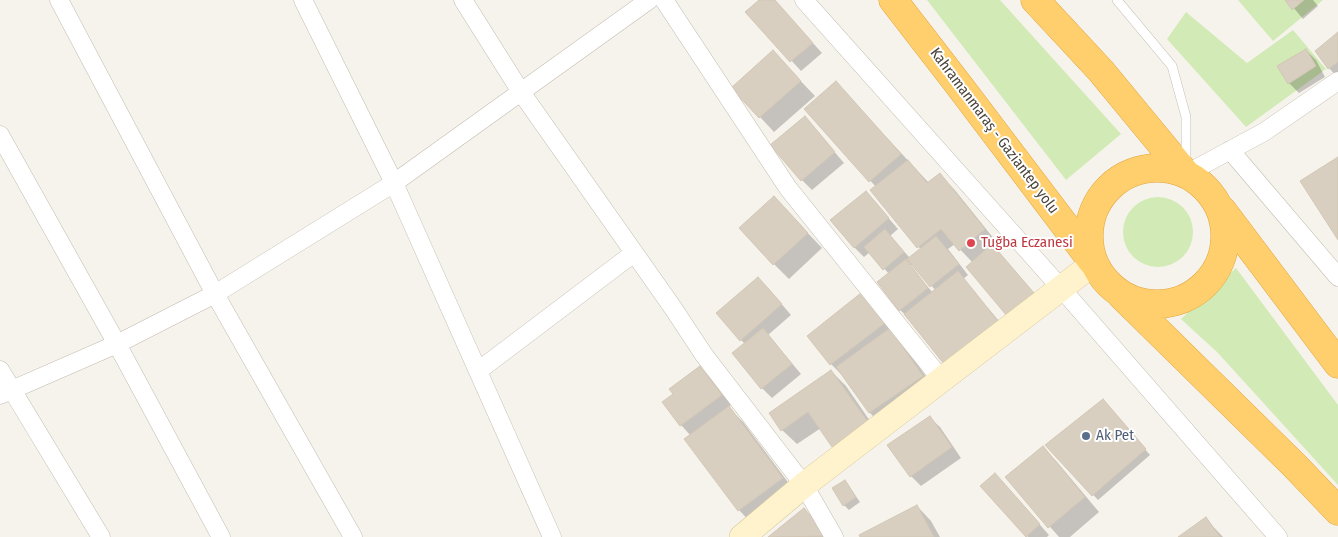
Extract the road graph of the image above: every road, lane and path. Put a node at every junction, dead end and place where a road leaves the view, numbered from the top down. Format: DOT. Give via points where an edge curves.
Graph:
graph roads {
  1 [pos="59,0"];
  2 [pos="303,0"];
  3 [pos="463,0"];
  4 [pos="650,0"];
  5 [pos="664,0"];
  6 [pos="804,0"];
  7 [pos="892,0"];
  8 [pos="1036,0"];
  9 [pos="1117,0"];
  10 [pos="1338,82"];
  11 [pos="522,92"];
  12 [pos="0,135"];
  13 [pos="1230,150"];
  14 [pos="1186,174"];
  15 [pos="394,183"];
  16 [pos="1218,205"];
  17 [pos="634,253"];
  18 [pos="1094,263"];
  19 [pos="1338,277"];
  20 [pos="1061,288"];
  21 [pos="1119,293"];
  22 [pos="215,294"];
  23 [pos="117,344"];
  24 [pos="1338,364"];
  25 [pos="0,370"];
  26 [pos="478,371"];
  27 [pos="941,379"];
  28 [pos="6,392"];
  29 [pos="804,485"];
  30 [pos="1338,511"];
  31 [pos="101,537"];
  32 [pos="222,537"];
  33 [pos="353,537"];
  34 [pos="552,537"];
  35 [pos="742,537"];
  36 [pos="834,537"];
  37 [pos="1278,537"];
  1 -- 22 [label="street"];
  2 -- 15 [label="street"];
  3 -- 11 [label="street"];
  4 -- 11 [label="street"];
  5 -- 27 [label="street" via="788,188"];
  6 -- 20 [label="street"];
  7 -- 18 [label="highway, Kahramanmaraş - Gaziantep yolu"];
  8 -- 14 [label="highway" via="1101,71"];
  9 -- 14 [label="lane" via="1172,66 1186,117"];
  10 -- 13 [label="street" via="1264,132"];
  11 -- 15 [label="street"];
  11 -- 17 [label="street"];
  12 -- 23 [label="street"];
  13 -- 14 [label="street"];
  13 -- 19 [label="street"];
  14 -- 16 [label="highway" via="1204,187"];
  14 -- 18 [label="highway" via="1150,168 1116,181 1103,194 1089,227 1089,246"];
  15 -- 22 [label="street"];
  15 -- 26 [label="street"];
  16 -- 21 [label="highway" via="1225,226 1225,249 1217,270 1203,288 1184,299 1162,305 1139,302"];
  16 -- 24 [label="highway"];
  17 -- 26 [label="street"];
  17 -- 29 [label="street" via="704,355"];
  18 -- 20 [label="street"];
  18 -- 21 [label="highway" via="1104,280"];
  20 -- 27 [label="street"];
  20 -- 37 [label="street"];
  21 -- 30 [label="highway"];
  22 -- 23 [label="street"];
  22 -- 33 [label="street"];
  23 -- 28 [label="street"];
  23 -- 32 [label="street"];
  25 -- 28 [label="street"];
  26 -- 34 [label="street"];
  27 -- 29 [label="street"];
  28 -- 31 [label="street"];
  29 -- 35 [label="street"];
  29 -- 36 [label="street"];
}
